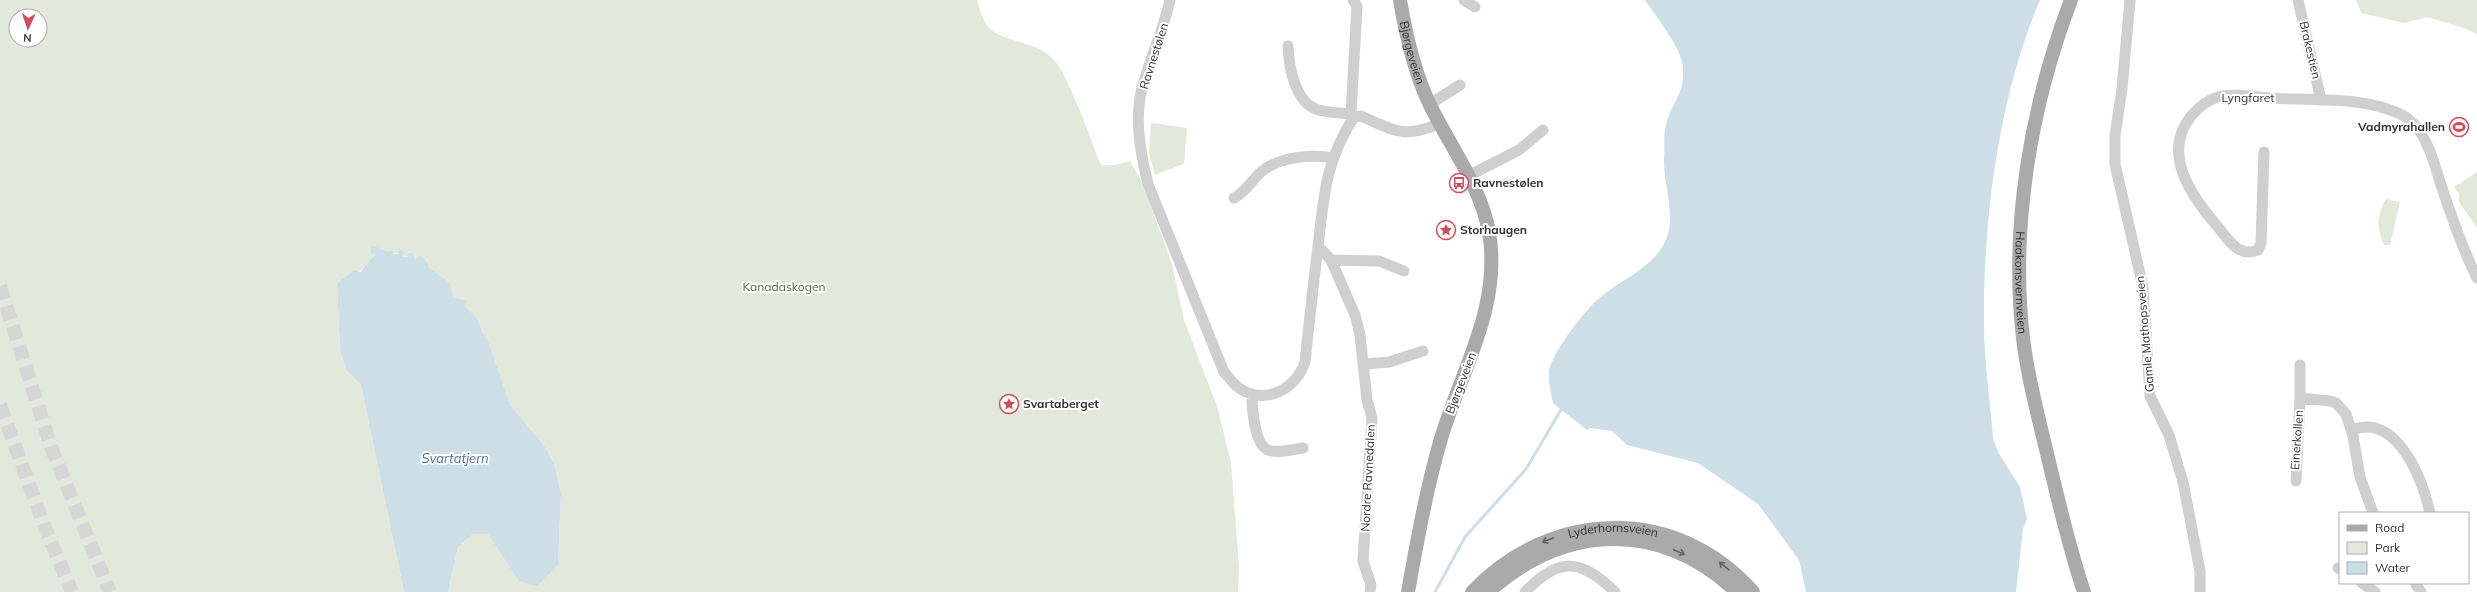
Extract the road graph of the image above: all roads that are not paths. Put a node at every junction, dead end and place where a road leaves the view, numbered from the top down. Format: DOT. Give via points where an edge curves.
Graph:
graph roads {
  1 [pos="1170,0"];
  2 [pos="1353,0"];
  3 [pos="1400,0"];
  4 [pos="1464,0"];
  5 [pos="2071,0"];
  6 [pos="2130,0"];
  7 [pos="2298,0"];
  8 [pos="1475,7"];
  9 [pos="1288,46"];
  10 [pos="1460,85"];
  11 [pos="2321,100"];
  12 [pos="1430,104"];
  13 [pos="1352,116"];
  14 [pos="1440,123"];
  15 [pos="1543,130"];
  16 [pos="2264,152"];
  17 [pos="1333,158"];
  18 [pos="1468,176"];
  19 [pos="1234,198"];
  20 [pos="1318,246"];
  21 [pos="1331,260"];
  22 [pos="1404,271"];
  23 [pos="2477,278"];
  24 [pos="1423,351"];
  25 [pos="1364,364"];
  26 [pos="2300,365"];
  27 [pos="1252,394"];
  28 [pos="2300,398"];
  29 [pos="2352,430"];
  30 [pos="1303,448"];
  31 [pos="2296,481"];
  32 [pos="2373,512"];
  33 [pos="2430,512"];
  34 [pos="2075,566"];
  35 [pos="2363,584"];
  36 [pos="1370,592"];
  37 [pos="1408,592"];
  38 [pos="1472,592"];
  39 [pos="1488,592"];
  40 [pos="1525,592"];
  41 [pos="1614,592"];
  42 [pos="1737,592"];
  43 [pos="1752,592"];
  44 [pos="2076,592"];
  45 [pos="2084,592"];
  46 [pos="2200,592"];
  47 [pos="2375,592"];
  1 -- 27 [label="street, Ravnestølen" via="1165,26 1143,82 1138,126 1140,152 1151,191 1224,372 1238,388"];
  2 -- 13 [label="street" via="1357,6"];
  3 -- 12 [label="main road, Bjørgeveien" via="1411,53"];
  4 -- 8 [label="street"];
  5 -- 34 [label="main road, Haakonsvernveien" via="2058,32 2033,138 2024,194 2019,282 2023,339 2029,374"];
  6 -- 46 [label="street, Gamle Mathopsveien" via="2115,135 2115,164 2143,287 2150,396 2169,435 2183,482 2199,564"];
  7 -- 11 [label="street, Brakestien"];
  9 -- 13 [label="street" via="1290,69 1299,92 1309,105 1318,110"];
  10 -- 12 [label="street"];
  11 -- 16 [label="street, Lyngfaret" via="2218,97 2201,105 2186,122 2177,148 2180,167 2188,186 2235,248 2245,252 2258,250 2261,243"];
  11 -- 23 [label="street, Lyngfaret" via="2364,104 2399,113 2418,128 2428,146 2459,236"];
  12 -- 14 [label="main road, Bjørgeveien"];
  13 -- 14 [label="street" via="1361,116 1405,133 1416,133"];
  13 -- 17 [label="street"];
  14 -- 18 [label="main road, Bjørgeveien"];
  15 -- 18 [label="street" via="1519,150"];
  17 -- 19 [label="street" via="1307,156 1276,164 1261,172 1242,194"];
  17 -- 20 [label="street" via="1321,207"];
  18 -- 37 [label="main road, Bjørgeveien" via="1489,230 1492,279 1486,312 1440,441 1425,499"];
  20 -- 21 [label="street, Nordre Ravnedalen"];
  20 -- 27 [label="street" via="1306,362 1301,374 1290,386 1277,393"];
  21 -- 22 [label="street" via="1379,261"];
  21 -- 25 [label="street, Nordre Ravnedalen" via="1355,315"];
  24 -- 25 [label="street" via="1389,362"];
  25 -- 36 [label="street, Nordre Ravnedalen" via="1367,400 1372,418 1363,561 1371,585"];
  26 -- 28 [label="street, Einerkollen"];
  27 -- 30 [label="street" via="1252,410 1263,446 1276,452"];
  28 -- 29 [label="street, Einerkollen" via="2336,403 2346,414"];
  28 -- 31 [label="street, Einerkollen"];
  29 -- 32 [label="street, Einerkollen" via="2360,478"];
  29 -- 33 [label="street" via="2363,427 2379,429 2399,445 2419,477"];
  34 -- 44 [label="main road, Haakonsvernveien"];
  34 -- 45 [label="main road, Haakonsvernveien"];
  35 -- 47 [label="street"];
  43 -- 38 [label="main road, Lyderhornsveien, one-way" via="1722,564 1695,546 1655,532 1620,527 1584,530 1547,540 1501,566"];
  39 -- 42 [label="main road, Lyderhornsveien, one-way" via="1514,571 1551,551 1589,540 1609,538 1650,542 1669,548 1701,563"];
  40 -- 41 [label="street" via="1540,576 1565,565 1589,570"];
}
